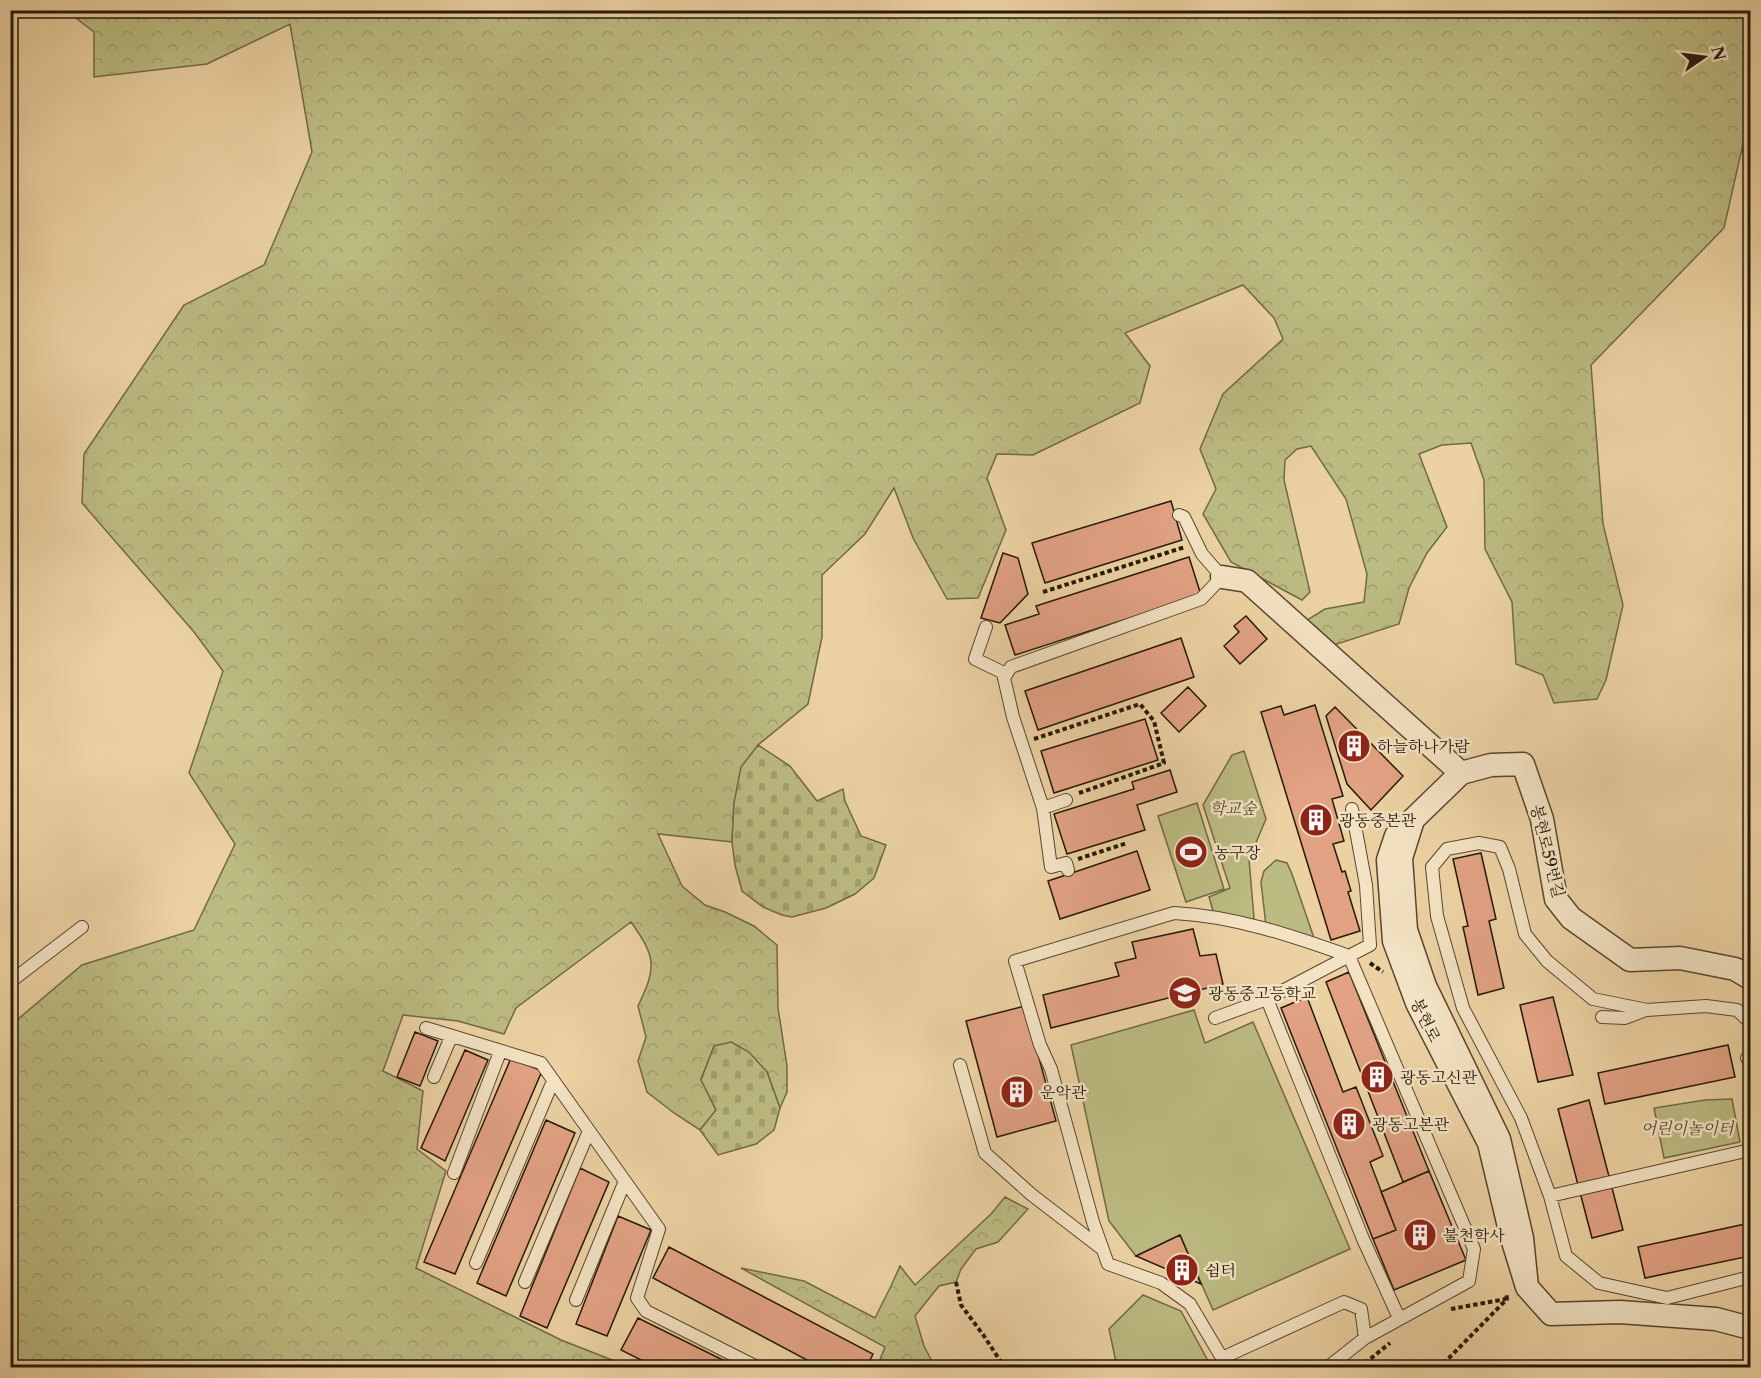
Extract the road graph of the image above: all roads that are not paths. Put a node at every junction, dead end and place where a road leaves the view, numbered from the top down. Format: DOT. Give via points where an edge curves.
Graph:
graph roads {
  1 [pos="1179,515"];
  2 [pos="1222,578"];
  3 [pos="986,627"];
  4 [pos="1006,674"];
  5 [pos="1491,765"];
  6 [pos="1461,773"];
  7 [pos="1070,797"];
  8 [pos="1043,808"];
  9 [pos="1352,808"];
  10 [pos="1070,864"];
  11 [pos="82,927"];
  12 [pos="1351,955"];
  13 [pos="1750,978"];
  14 [pos="10,982"];
  15 [pos="1267,999"];
  16 [pos="1647,1010"];
  17 [pos="1602,1017"];
  18 [pos="1215,1018"];
  19 [pos="1750,1022"];
  20 [pos="426,1028"];
  21 [pos="451,1037"];
  22 [pos="500,1052"];
  23 [pos="960,1065"];
  24 [pos="434,1077"];
  25 [pos="553,1081"];
  26 [pos="589,1131"];
  27 [pos="1750,1150"];
  28 [pos="454,1173"];
  29 [pos="625,1181"];
  30 [pos="1550,1196"];
  31 [pos="1102,1248"];
  32 [pos="476,1263"];
  33 [pos="1750,1277"];
  34 [pos="525,1282"];
  35 [pos="576,1300"];
  36 [pos="1399,1318"];
  37 [pos="1750,1328"];
  38 [pos="1365,1338"];
  39 [pos="759,1368"];
  40 [pos="1327,1368"];
  1 -- 2 [label="lane" via="1184,517 1202,554"];
  2 -- 4 [label="lane" via="1201,599 1056,648 1011,667"];
  2 -- 6 [label="street" via="1247,581"];
  3 -- 4 [label="lane" via="975,659"];
  4 -- 8 [label="lane" via="1013,717"];
  5 -- 6 [label="street, 봉현로"];
  5 -- 13 [label="street, 봉현로59번길" via="1524,764 1542,819 1556,899 1571,918 1630,960 1680,958 1735,969"];
  6 -- 37 [label="street, 봉현로" via="1396,836 1388,860 1394,941 1417,1004 1489,1143 1527,1287 1551,1314 1632,1312 1716,1319"];
  7 -- 8 [label="lane"];
  8 -- 10 [label="lane" via="1051,867"];
  9 -- 12 [label="lane" via="1366,885 1371,945"];
  11 -- 14 [label="lane"];
  12 -- 15 [label="lane"];
  12 -- 31 [label="lane" via="1287,934 1197,914 1174,913 1015,961 1051,1069"];
  12 -- 36 [label="lane" via="1474,1249 1469,1281"];
  15 -- 18 [label="lane"];
  15 -- 36 [label="lane" via="1363,1239"];
  16 -- 17 [label="lane" via="1625,1017"];
  16 -- 19 [label="lane" via="1706,1006 1737,1010"];
  16 -- 30 [label="lane" via="1593,999 1547,961 1525,934 1500,847 1479,843 1447,849 1432,867 1437,916 1463,1008 1521,1118"];
  20 -- 21 [label="lane"];
  21 -- 22 [label="lane"];
  21 -- 24 [label="lane"];
  22 -- 25 [label="lane" via="540,1063"];
  22 -- 28 [label="lane"];
  23 -- 31 [label="lane" via="985,1154"];
  25 -- 26 [label="lane"];
  25 -- 32 [label="lane"];
  26 -- 29 [label="lane"];
  26 -- 34 [label="lane"];
  27 -- 30 [label="lane"];
  29 -- 35 [label="lane"];
  29 -- 39 [label="lane" via="659,1229 637,1298 646,1311"];
  30 -- 33 [label="lane" via="1566,1256 1599,1283 1667,1298"];
  31 -- 38 [label="lane" via="1108,1264 1161,1283 1190,1304 1222,1358 1344,1302 1361,1309"];
  36 -- 38 [label="lane"];
  38 -- 40 [label="lane"];
}
